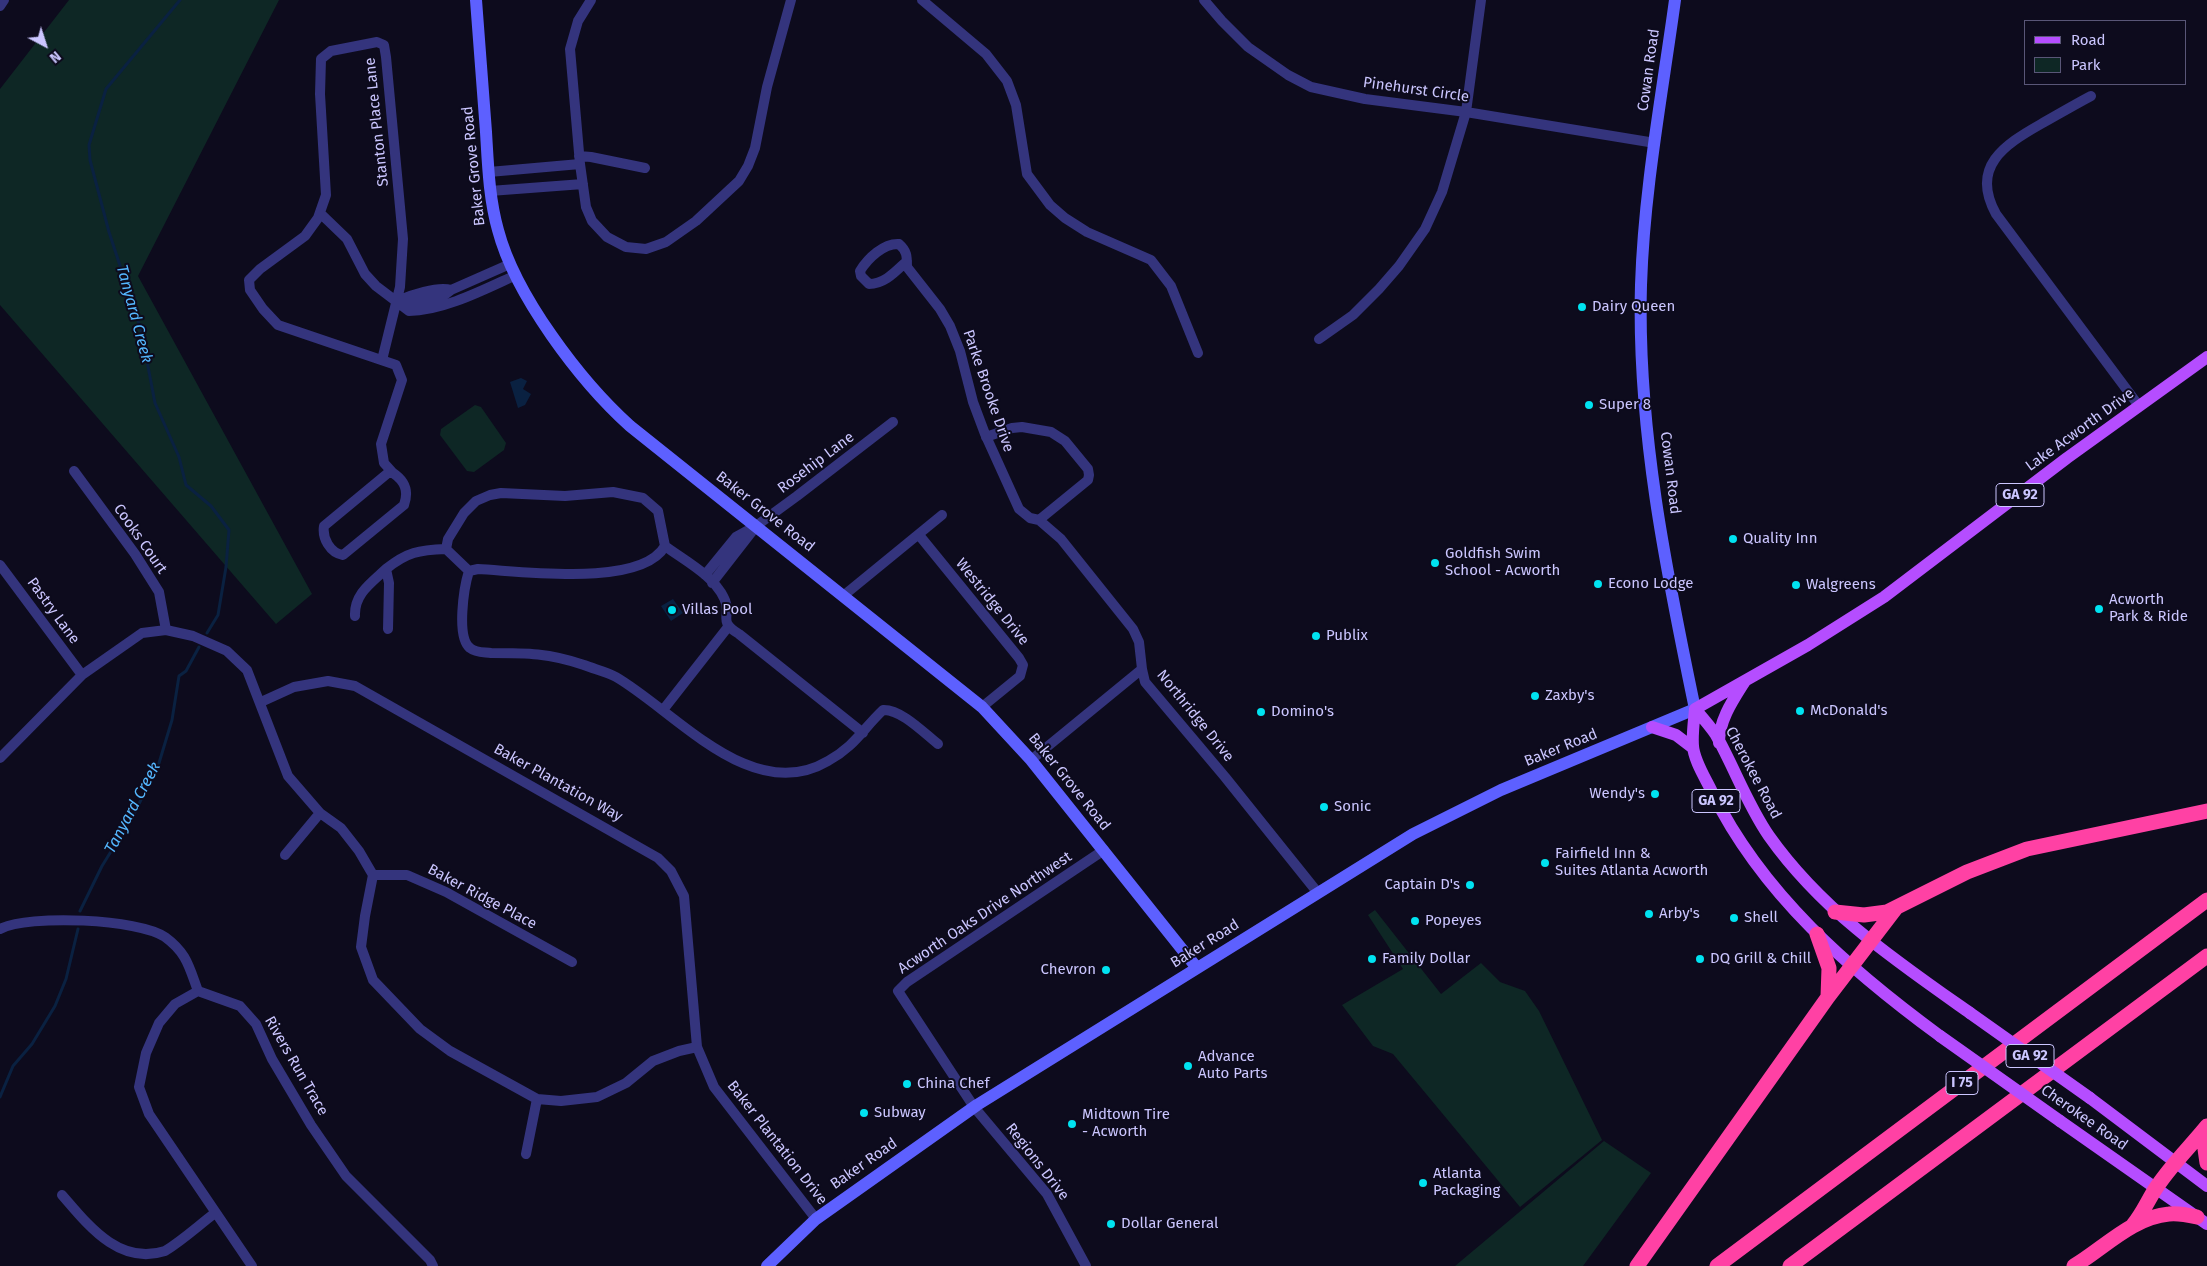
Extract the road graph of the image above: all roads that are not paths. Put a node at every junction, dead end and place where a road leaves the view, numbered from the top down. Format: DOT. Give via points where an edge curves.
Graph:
graph roads {
  1 [pos="4,0"];
  2 [pos="476,0"];
  3 [pos="592,0"];
  4 [pos="792,0"];
  5 [pos="922,0"];
  6 [pos="1204,0"];
  7 [pos="1480,0"];
  8 [pos="1675,0"];
  9 [pos="0,6"];
  10 [pos="2091,96"];
  11 [pos="1466,112"];
  12 [pos="1655,143"];
  13 [pos="579,160"];
  14 [pos="645,168"];
  15 [pos="489,172"];
  16 [pos="583,184"];
  17 [pos="490,191"];
  18 [pos="320,213"];
  19 [pos="907,261"];
  20 [pos="513,270"];
  21 [pos="397,301"];
  22 [pos="1320,339"];
  23 [pos="1198,353"];
  24 [pos="2207,357"];
  25 [pos="382,360"];
  26 [pos="2139,406"];
  27 [pos="893,422"];
  28 [pos="986,437"];
  29 [pos="74,472"];
  30 [pos="392,472"];
  31 [pos="942,515"];
  32 [pos="1039,520"];
  33 [pos="756,526"];
  34 [pos="919,535"];
  35 [pos="665,546"];
  36 [pos="446,549"];
  37 [pos="0,565"];
  38 [pos="386,569"];
  39 [pos="469,571"];
  40 [pos="708,579"];
  41 [pos="843,596"];
  42 [pos="355,616"];
  43 [pos="728,627"];
  44 [pos="388,629"];
  45 [pos="166,630"];
  46 [pos="1142,669"];
  47 [pos="82,675"];
  48 [pos="1746,680"];
  49 [pos="261,702"];
  50 [pos="982,707"];
  51 [pos="1695,709"];
  52 [pos="663,710"];
  53 [pos="1652,727"];
  54 [pos="863,733"];
  55 [pos="1719,743"];
  56 [pos="938,744"];
  57 [pos="1693,748"];
  58 [pos="1,755"];
  59 [pos="1031,760"];
  60 [pos="2207,811"];
  61 [pos="320,814"];
  62 [pos="1104,850"];
  63 [pos="285,855"];
  64 [pos="373,875"];
  65 [pos="1318,893"];
  66 [pos="2207,900"];
  67 [pos="1896,908"];
  68 [pos="1835,912"];
  69 [pos="0,929"];
  70 [pos="1817,934"];
  71 [pos="1870,942"];
  72 [pos="2207,956"];
  73 [pos="572,962"];
  74 [pos="1853,967"];
  75 [pos="1197,968"];
  76 [pos="198,991"];
  77 [pos="1828,997"];
  78 [pos="697,1047"];
  79 [pos="538,1099"];
  80 [pos="974,1107"];
  81 [pos="2207,1126"];
  82 [pos="526,1154"];
  83 [pos="2175,1162"];
  84 [pos="2207,1163"];
  85 [pos="2207,1186"];
  86 [pos="2156,1188"];
  87 [pos="62,1195"];
  88 [pos="215,1213"];
  89 [pos="816,1219"];
  90 [pos="2202,1220"];
  91 [pos="2131,1228"];
  92 [pos="252,1266"];
  93 [pos="433,1266"];
  94 [pos="767,1266"];
  95 [pos="1086,1266"];
  96 [pos="1637,1266"];
  97 [pos="1717,1266"];
  98 [pos="1790,1266"];
  99 [pos="2074,1266"];
  1 -- 9 [label="street"];
  2 -- 15 [label="main road, Baker Grove Road"];
  3 -- 13 [label="street" via="578,21 570,49"];
  4 -- 16 [label="street" via="748,166 739,181 696,221 666,242 646,249 632,248 610,239 594,225"];
  5 -- 23 [label="street" via="986,54 1007,81 1016,105 1027,174 1050,205 1087,232 1151,260 1171,286"];
  6 -- 11 [label="street, Pinehurst Circle" via="1248,47 1288,75 1311,86 1365,99"];
  7 -- 11 [label="street"];
  8 -- 12 [label="main road, Cowan Road"];
  10 -- 26 [label="street" via="2004,147 1992,164 1989,196 1996,214"];
  11 -- 12 [label="street, Pinehurst Circle"];
  11 -- 22 [label="street" via="1442,192 1425,229 1379,289 1353,315"];
  12 -- 51 [label="main road, Cowan Road" via="1641,285 1643,394 1658,514"];
  13 -- 14 [label="street" via="591,157"];
  13 -- 15 [label="street"];
  13 -- 16 [label="street"];
  15 -- 17 [label="main road, Baker Grove Road"];
  16 -- 17 [label="street"];
  17 -- 20 [label="main road, Baker Grove Road" via="498,231"];
  18 -- 21 [label="street" via="347,239 376,286"];
  18 -- 21 [label="street, Stanton Place Lane" via="326,195 321,59 331,51 377,42 384,45 386,57 400,200 402,264"];
  18 -- 25 [label="street, Stanton Place Lane" via="305,236 249,280 250,290 278,325"];
  19 -- 19 [label="street, Parke Brooke Drive" via="904,248 892,243 865,263 861,276 869,284 876,284"];
  19 -- 28 [label="street, Parke Brooke Drive" via="907,267 950,326"];
  20 -- 21 [label="street" via="450,290 440,297"];
  20 -- 21 [label="street" via="474,293 422,310 409,311"];
  20 -- 33 [label="main road, Baker Grove Road" via="530,302 566,354 606,403"];
  21 -- 25 [label="street"];
  24 -- 26 [label="main road, Lake Acworth Drive / GA 92"];
  25 -- 30 [label="street, Stanton Place Lane" via="396,365 402,380 381,444 384,463"];
  26 -- 48 [label="main road, Lake Acworth Drive / GA 92" via="1884,598"];
  27 -- 33 [label="street, Rosehip Lane"];
  28 -- 32 [label="street, Parke Brooke Drive" via="1019,509 1030,518"];
  28 -- 32 [label="street" via="1022,427 1051,432 1065,441 1088,470 1088,480"];
  29 -- 45 [label="street, Cooks Court" via="159,592"];
  30 -- 30 [label="street, Stanton Place Lane" via="405,485 408,495 404,505 344,555 337,554 323,533 324,526"];
  31 -- 34 [label="street"];
  32 -- 46 [label="street, Parke Brooke Drive" via="1061,539 1133,629 1140,642"];
  33 -- 40 [label="street, Rosehip Lane" via="736,537"];
  33 -- 41 [label="main road, Baker Grove Road"];
  34 -- 41 [label="street"];
  34 -- 50 [label="street, Westridge Drive" via="1022,665 1020,676"];
  35 -- 36 [label="street" via="658,512 642,498 613,492 542,496 501,492 476,501 464,513 448,539"];
  35 -- 39 [label="street" via="661,553 645,563 596,573 553,574 478,568"];
  35 -- 40 [label="street"];
  36 -- 38 [label="street" via="410,553"];
  36 -- 39 [label="street"];
  37 -- 47 [label="street, Pastry Lane"];
  38 -- 42 [label="street" via="359,596"];
  38 -- 44 [label="street"];
  39 -- 52 [label="street" via="463,616 464,640 469,648 479,652 546,654 568,660 615,676"];
  40 -- 43 [label="street" via="721,592 726,603"];
  41 -- 50 [label="main road, Baker Grove Road"];
  43 -- 52 [label="street"];
  43 -- 54 [label="street"];
  45 -- 47 [label="street" via="142,633"];
  45 -- 49 [label="street" via="193,636 227,651 247,670"];
  46 -- 59 [label="street, Northridge Drive"];
  46 -- 65 [label="street, Northridge Drive" via="1145,682"];
  47 -- 58 [label="street"];
  48 -- 51 [label="main road, Lake Acworth Drive / GA 92"];
  48 -- 55 [label="main road" via="1728,710"];
  49 -- 61 [label="street" via="288,776"];
  49 -- 78 [label="street, Baker Plantation Way" via="294,687 328,681 356,686 658,858 671,871 684,896"];
  50 -- 59 [label="main road, Baker Grove Road"];
  51 -- 53 [label="main road, Baker Road"];
  51 -- 55 [label="main road, Cherokee Road / GA 92"];
  51 -- 57 [label="main road, Cherokee Road / GA 92"];
  52 -- 54 [label="street" via="720,751 768,772 814,768 846,749"];
  53 -- 57 [label="main road" via="1676,735"];
  53 -- 65 [label="main road, Baker Road" via="1484,799 1413,834"];
  54 -- 56 [label="street" via="883,710 889,710 904,717"];
  55 -- 68 [label="main road, Cherokee Road / GA 92" via="1768,834 1802,879"];
  57 -- 70 [label="main road, Cherokee Road / GA 92" via="1714,796 1746,851"];
  59 -- 62 [label="main road, Baker Grove Road"];
  60 -- 67 [label="highway" via="2027,849 1967,872"];
  61 -- 63 [label="street"];
  61 -- 64 [label="street" via="341,828"];
  62 -- 75 [label="main road, Baker Grove Road"];
  62 -- 80 [label="street, Acworth Oaks Drive Northwest" via="898,991"];
  64 -- 73 [label="street, Baker Ridge Place" via="407,875 446,892"];
  64 -- 79 [label="street" via="361,947 374,980 420,1029 450,1051"];
  65 -- 75 [label="main road, Baker Road"];
  66 -- 97 [label="highway, I 75"];
  67 -- 68 [label="highway" via="1864,915"];
  67 -- 71 [label="highway"];
  68 -- 71 [label="main road, Cherokee Road / GA 92"];
  69 -- 76 [label="street" via="37,921 142,927 164,936 184,954"];
  70 -- 74 [label="main road, Cherokee Road / GA 92"];
  70 -- 77 [label="highway" via="1829,968"];
  71 -- 74 [label="highway"];
  71 -- 83 [label="main road, Cherokee Road / GA 92, bridge"];
  72 -- 98 [label="highway"];
  74 -- 77 [label="highway"];
  74 -- 86 [label="main road, Cherokee Road / GA 92, bridge" via="1896,1004"];
  75 -- 80 [label="main road, Baker Road"];
  76 -- 88 [label="street" via="175,1004 159,1023 146,1053 139,1087 149,1114"];
  76 -- 93 [label="street, Rivers Run Trace" via="240,1006 256,1024 272,1059 311,1125 346,1176"];
  77 -- 96 [label="highway"];
  78 -- 79 [label="street" via="653,1061 626,1083 597,1097 562,1101"];
  78 -- 89 [label="street, Baker Plantation Drive" via="714,1087"];
  79 -- 82 [label="street"];
  80 -- 89 [label="main road, Baker Road"];
  80 -- 95 [label="street, Regions Drive" via="1047,1194"];
  81 -- 83 [label="highway"];
  81 -- 84 [label="highway" via="2204,1142"];
  83 -- 85 [label="main road, Cherokee Road / GA 92"];
  83 -- 86 [label="highway"];
  86 -- 90 [label="main road, Cherokee Road / GA 92"];
  86 -- 91 [label="highway"];
  87 -- 88 [label="street" via="102,1242 125,1257 142,1260 165,1251"];
  88 -- 92 [label="street"];
  89 -- 94 [label="main road, Baker Road"];
  90 -- 91 [label="highway" via="2168,1214"];
  91 -- 99 [label="highway"];
}
